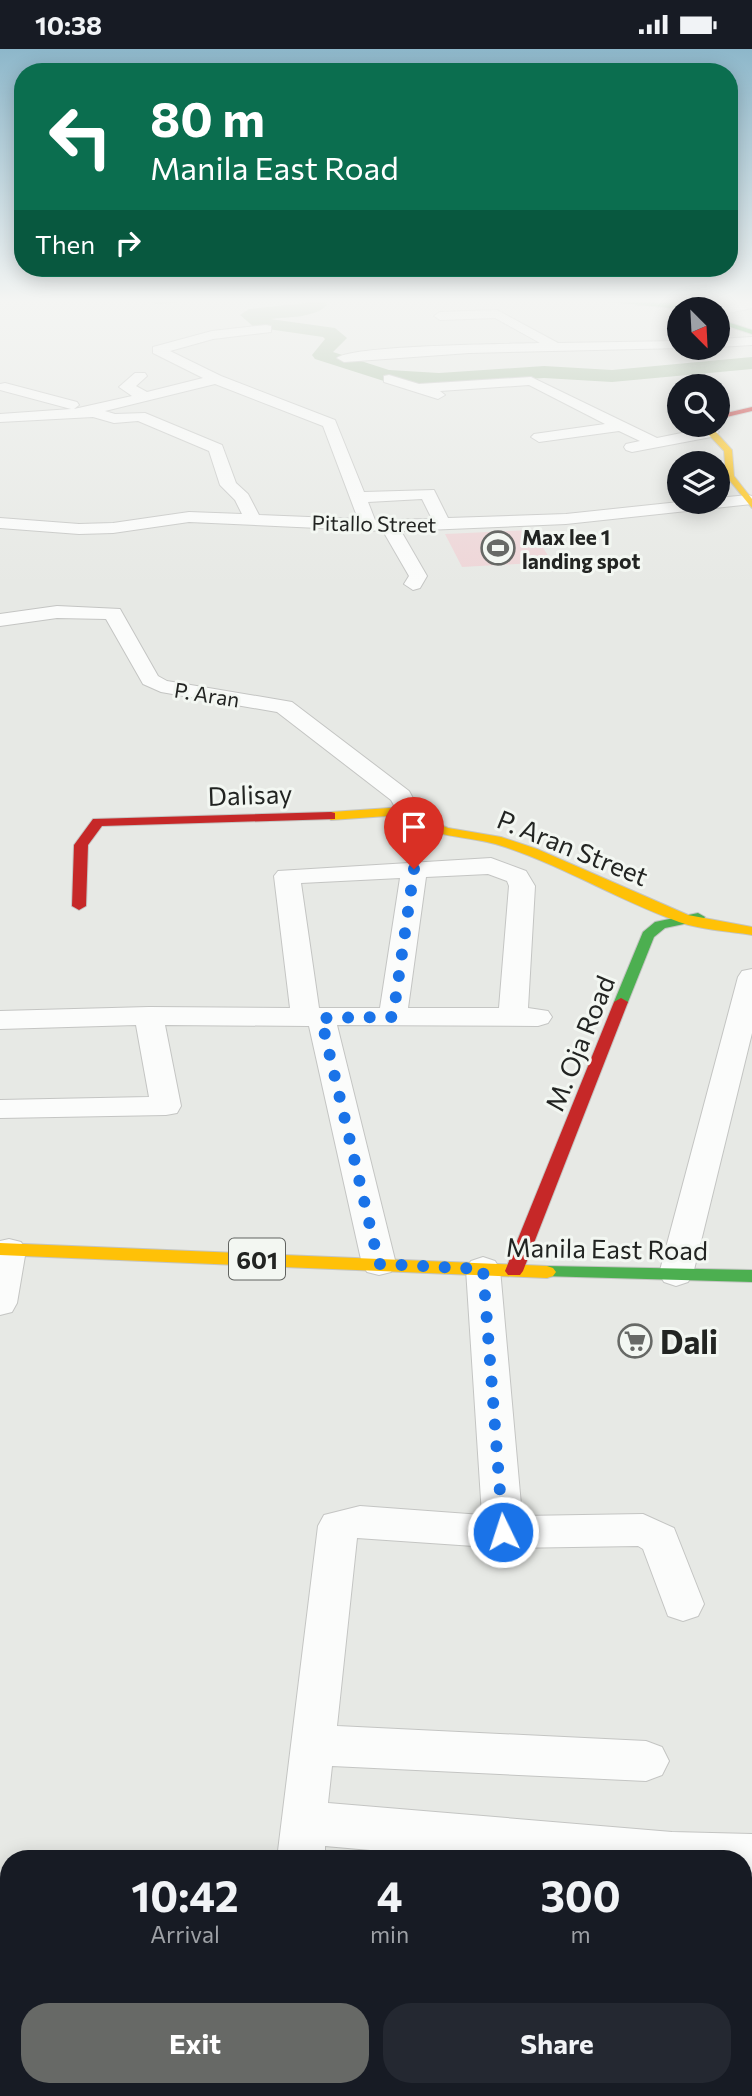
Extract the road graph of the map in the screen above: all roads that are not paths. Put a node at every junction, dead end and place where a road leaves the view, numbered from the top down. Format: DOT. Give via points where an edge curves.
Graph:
graph roads {
  1 [pos="32,395"];
  2 [pos="140,395"];
  3 [pos="155,395"];
  4 [pos="256,395"];
  5 [pos="436,395"];
  6 [pos="474,395"];
  7 [pos="557,395"];
  8 [pos="145,397"];
  9 [pos="752,409"];
  10 [pos="92,411"];
  11 [pos="0,418"];
  12 [pos="730,418"];
  13 [pos="621,426"];
  14 [pos="539,437"];
  15 [pos="667,437"];
  16 [pos="720,437"];
  17 [pos="652,441"];
  18 [pos="623,449"];
  19 [pos="360,497"];
  20 [pos="749,498"];
  21 [pos="253,520"];
  22 [pos="0,523"];
  23 [pos="443,525"];
  24 [pos="369,526"];
  25 [pos="389,526"];
  26 [pos="413,584"];
  27 [pos="0,620"];
  28 [pos="408,815"];
  29 [pos="414,869"];
  30 [pos="79,906"];
  31 [pos="738,911"];
  32 [pos="684,919"];
  33 [pos="752,931"];
  34 [pos="752,977"];
  35 [pos="149,1016"];
  36 [pos="393,1017"];
  37 [pos="313,1018"];
  38 [pos="0,1020"];
  39 [pos="0,1109"];
  40 [pos="4,1249"];
  41 [pos="379,1264"];
  42 [pos="499,1270"];
  43 [pos="676,1274"];
  44 [pos="752,1276"];
  45 [pos="0,1303"];
  46 [pos="503,1532"];
  47 [pos="683,1604"];
  48 [pos="312,1745"];
  49 [pos="646,1761"];
  50 [pos="302,1840"];
  51 [pos="566,1850"];
  1 -- 10 [label="street"];
  2 -- 8 [label="street"];
  3 -- 8 [label="street"];
  4 -- 19 [label="street" via="330,423"];
  5 -- 6 [label="street"];
  7 -- 13 [label="street"];
  8 -- 10 [label="street"];
  9 -- 12 [label="street"];
  10 -- 11 [label="street"];
  10 -- 21 [label="street" via="114,419 140,416 216,448 228,485 242,498"];
  13 -- 14 [label="street"];
  13 -- 17 [label="street"];
  15 -- 17 [label="street"];
  16 -- 20 [label="street" via="728,450 730,475"];
  17 -- 18 [label="street"];
  19 -- 23 [label="street" via="428,493"];
  19 -- 24 [label="street"];
  20 -- 23 [label="street, Pitallo Street" via="566,519"];
  21 -- 22 [label="street, Pitallo Street" via="189,517 79,529"];
  21 -- 24 [label="street, Pitallo Street"];
  23 -- 25 [label="street, Pitallo Street"];
  24 -- 25 [label="street, Pitallo Street"];
  25 -- 26 [label="street" via="418,576"];
  27 -- 28 [label="street, P. Aran" via="57,612 113,613 150,680 176,689 284,707 401,796"];
  28 -- 30 [label="street, Dalisay" via="98,822 81,845"];
  28 -- 32 [label="street, P. Aran Street" via="445,831 532,852"];
  29 -- 36 [label="street"];
  29 -- 36 [label="street" via="491,866 517,876 522,886 525,1017"];
  29 -- 37 [label="street" via="288,877"];
  31 -- 32 [label="street, M. Oja Road"];
  32 -- 33 [label="street, P. Aran Street"];
  32 -- 42 [label="street, M. Oja Road" via="660,925 648,935"];
  34 -- 43 [label="street"];
  35 -- 37 [label="street"];
  35 -- 38 [label="street"];
  35 -- 39 [label="street" via="166,1106"];
  36 -- 37 [label="street"];
  37 -- 41 [label="street"];
  40 -- 41 [label="street, Manila East Road / 601"];
  40 -- 45 [label="street"];
  41 -- 42 [label="street, Manila East Road / 601"];
  42 -- 43 [label="street, Manila East Road / 601"];
  42 -- 46 [label="street"];
  43 -- 44 [label="street, Manila East Road / 601"];
  46 -- 47 [label="street" via="643,1530 660,1539"];
  46 -- 48 [label="street" via="360,1523 338,1526"];
  48 -- 49 [label="street"];
  48 -- 50 [label="street"];
  50 -- 51 [label="street"];
}
